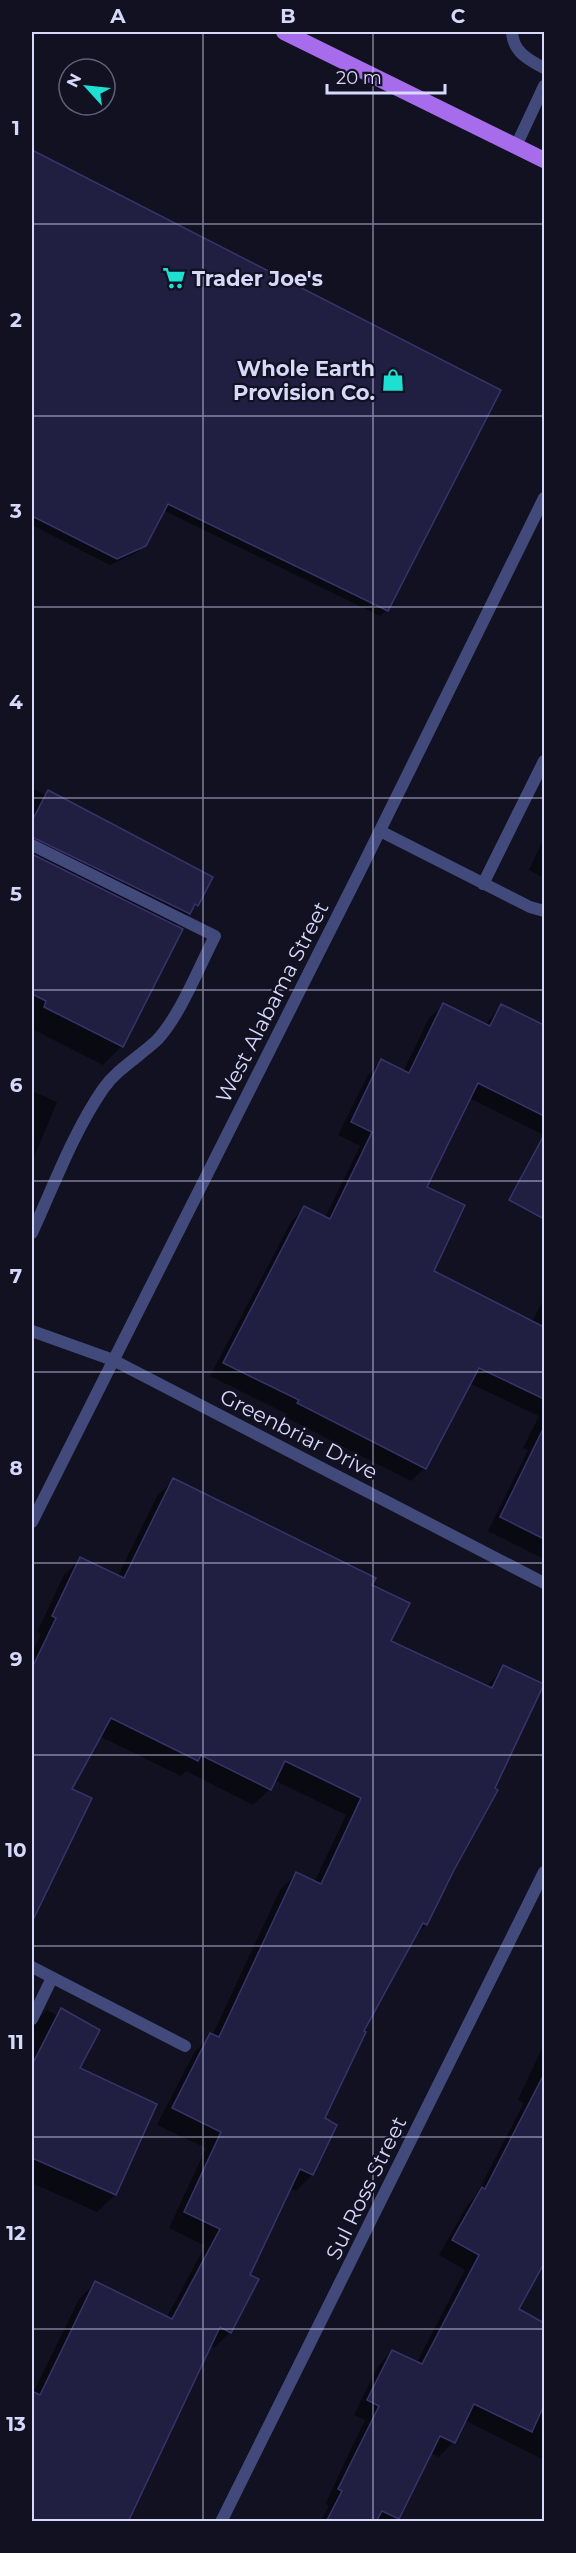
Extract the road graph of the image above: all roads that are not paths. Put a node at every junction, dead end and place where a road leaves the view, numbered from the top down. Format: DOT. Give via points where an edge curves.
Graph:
graph roads {
  1 [pos="284,32"];
  2 [pos="512,32"];
  3 [pos="544,68"];
  4 [pos="544,86"];
  5 [pos="516,146"];
  6 [pos="544,160"];
  7 [pos="544,498"];
  8 [pos="544,761"];
  9 [pos="380,831"];
  10 [pos="32,845"];
  11 [pos="483,884"];
  12 [pos="544,911"];
  13 [pos="32,1233"];
  14 [pos="32,1331"];
  15 [pos="113,1360"];
  16 [pos="32,1522"];
  17 [pos="544,1583"];
  18 [pos="544,1872"];
  19 [pos="32,1967"];
  20 [pos="52,1978"];
  21 [pos="32,2019"];
  22 [pos="186,2046"];
  23 [pos="221,2522"];
  1 -- 5 [label="main road"];
  2 -- 3 [label="street" via="522,56"];
  4 -- 5 [label="street"];
  5 -- 6 [label="main road"];
  7 -- 9 [label="street, West Alabama Street"];
  8 -- 11 [label="street"];
  9 -- 11 [label="street"];
  9 -- 15 [label="street, West Alabama Street"];
  10 -- 13 [label="street" via="214,936 171,1021 105,1087 86,1116"];
  11 -- 12 [label="street"];
  14 -- 15 [label="street, Greenbriar Drive"];
  15 -- 16 [label="street, West Alabama Street"];
  15 -- 17 [label="street, Greenbriar Drive"];
  18 -- 23 [label="street, Sul Ross Street"];
  19 -- 20 [label="street"];
  20 -- 21 [label="street"];
  20 -- 22 [label="street"];
}
